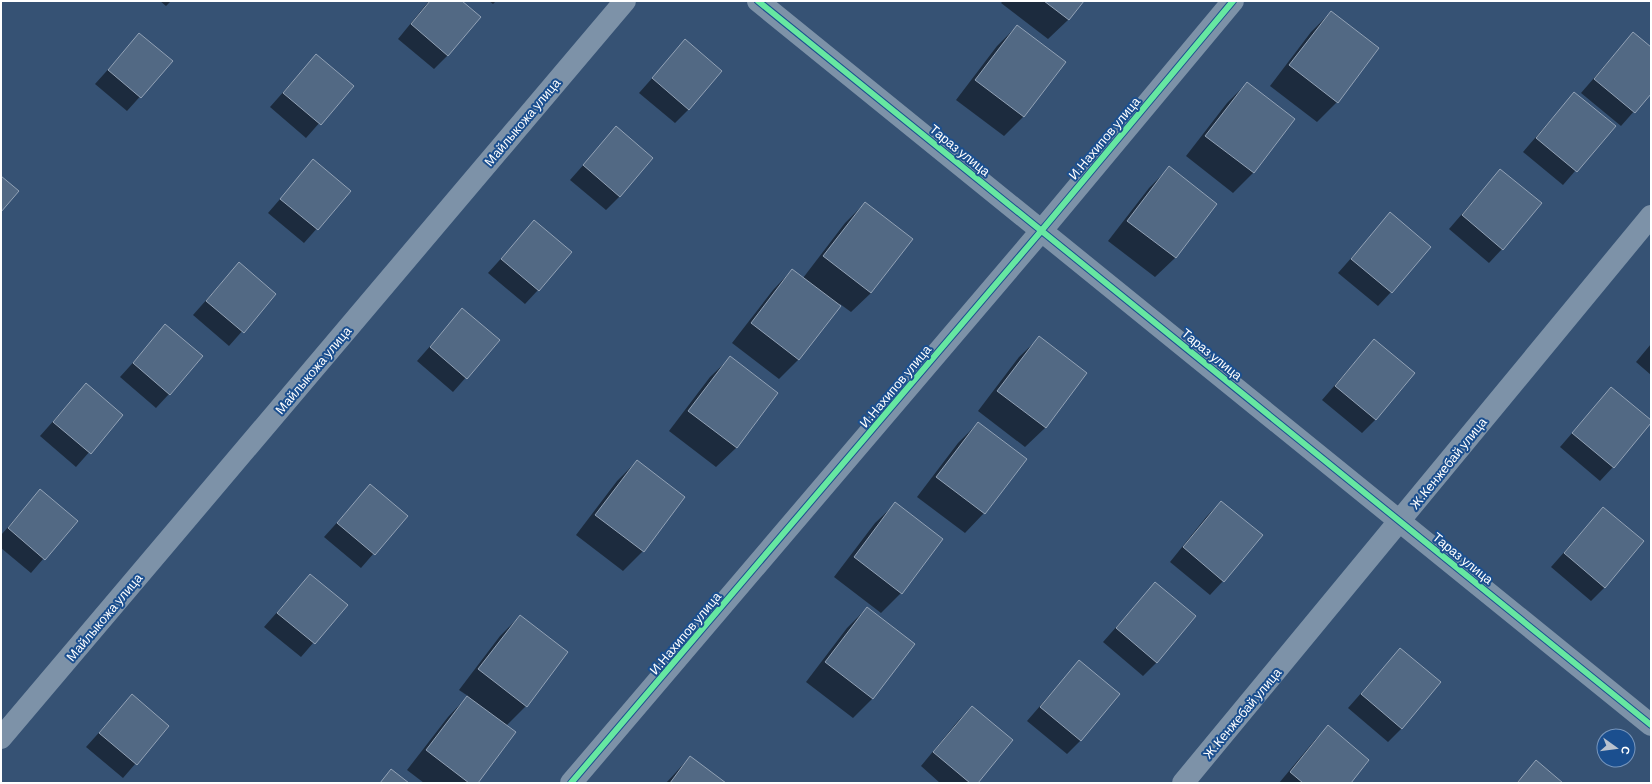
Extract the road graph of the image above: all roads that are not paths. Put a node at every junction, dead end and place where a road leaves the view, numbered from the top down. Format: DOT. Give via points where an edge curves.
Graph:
graph roads {
  1 [pos="625,1"];
  2 [pos="758,1"];
  3 [pos="1233,1"];
  4 [pos="1651,216"];
  5 [pos="1042,230"];
  6 [pos="1400,521"];
  7 [pos="1651,725"];
  8 [pos="1,738"];
  9 [pos="571,783"];
  10 [pos="1183,783"];
  1 -- 8 [label="street, Майлыкожа улица"];
  2 -- 5 [label="street, Тараз улица"];
  3 -- 5 [label="street, И.Нахипов улица"];
  4 -- 6 [label="street, Ж.Кенжебай улица"];
  5 -- 6 [label="street, Тараз улица"];
  5 -- 9 [label="street, И.Нахипов улица"];
  6 -- 7 [label="street, Тараз улица"];
  6 -- 10 [label="street, Ж.Кенжебай улица"];
}
